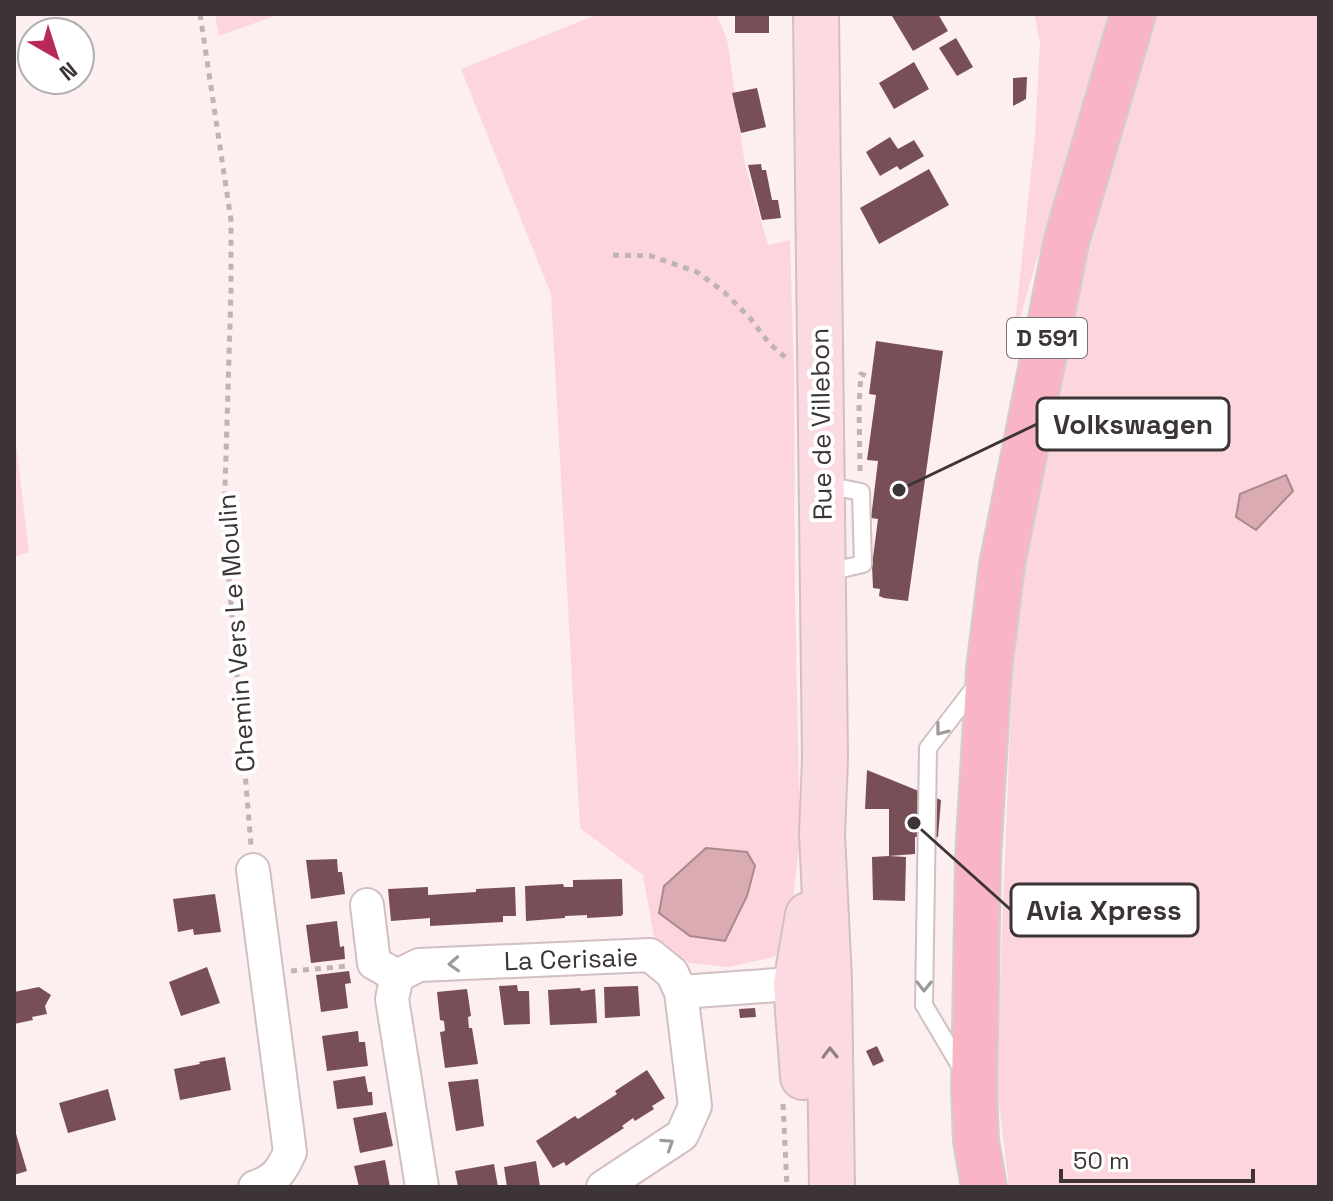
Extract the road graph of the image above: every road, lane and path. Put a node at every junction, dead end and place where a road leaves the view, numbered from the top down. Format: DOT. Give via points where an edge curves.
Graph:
graph roads {
  1 [pos="200,14"];
  2 [pos="816,14"];
  3 [pos="1133,14"];
  4 [pos="613,255"];
  5 [pos="821,373"];
  6 [pos="871,377"];
  7 [pos="841,489"];
  8 [pos="253,870"];
  9 [pos="367,905"];
  10 [pos="385,970"];
  11 [pos="267,974"];
  12 [pos="813,982"];
  13 [pos="681,992"];
  14 [pos="255,1187"];
  15 [pos="422,1187"];
  16 [pos="603,1187"];
  17 [pos="810,1187"];
  18 [pos="832,1187"];
  19 [pos="984,1187"];
  1 -- 8 [label="path, Chemin Vers Le Moulin" via="231,220 224,520"];
  2 -- 5 [label="main road, Rue de Villebon"];
  3 -- 19 [label="main road, D 591" via="1066,243 1002,565 989,669 978,858 974,1090"];
  4 -- 5 [label="path" via="651,256 697,272 724,292 789,361"];
  5 -- 7 [label="main road, Rue de Villebon"];
  6 -- 7 [label="path" via="861,374"];
  7 -- 12 [label="main road, Rue de Villebon" via="823,571 825,759"];
  8 -- 11 [label="street"];
  9 -- 10 [label="street"];
  10 -- 11 [label="path"];
  13 -- 10 [label="street, La Cerisaie, one-way" via="672,973 650,955"];
  10 -- 15 [label="street"];
  11 -- 14 [label="street" via="290,1152 280,1172"];
  12 -- 13 [label="street"];
  12 -- 17 [label="main road, Rue de Villebon"];
  18 -- 12 [label="main road, Rue de Villebon, one-way"];
  16 -- 13 [label="street, one-way" via="682,1135 695,1106"];
}
